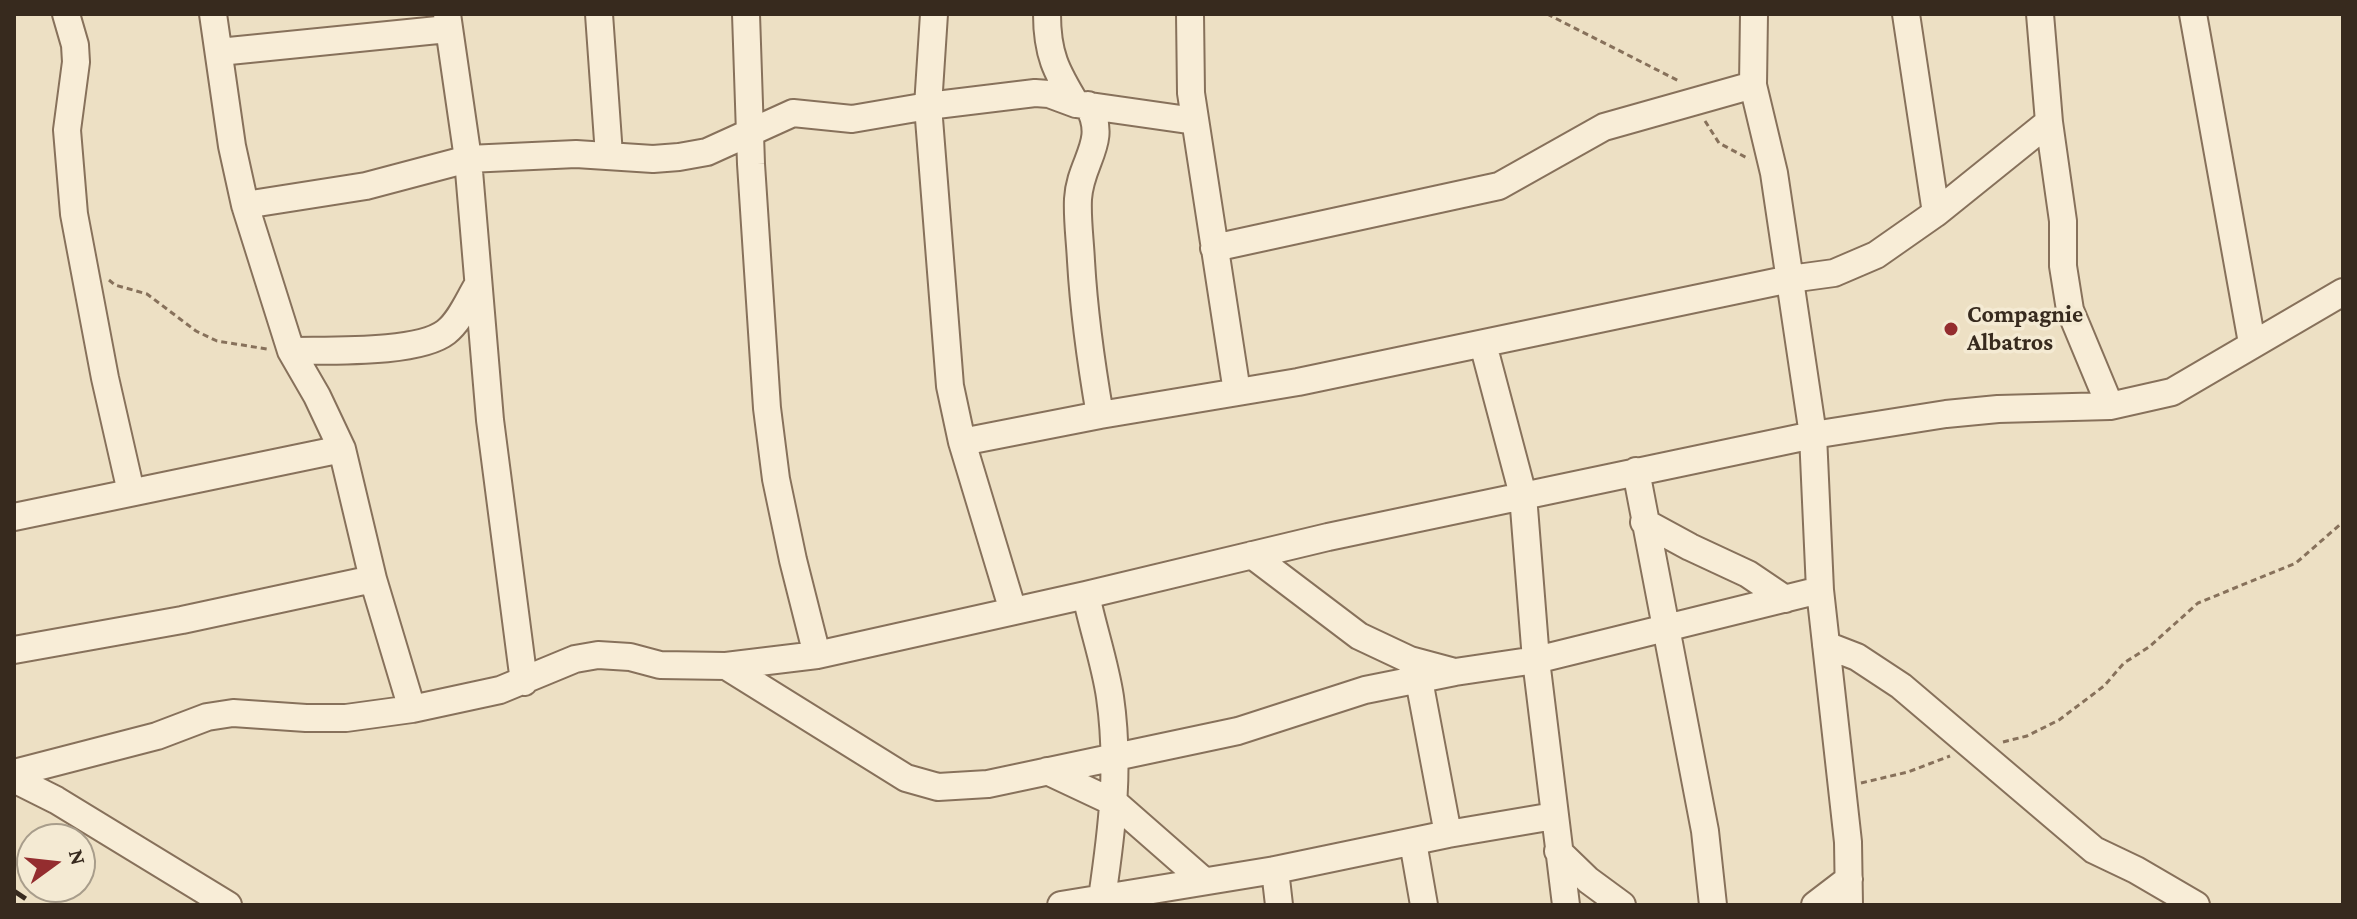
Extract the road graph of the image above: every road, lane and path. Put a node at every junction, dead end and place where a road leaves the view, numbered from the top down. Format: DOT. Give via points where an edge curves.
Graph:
graph roads {
  1 [pos="66,14"];
  2 [pos="213,14"];
  3 [pos="599,14"];
  4 [pos="746,14"];
  5 [pos="934,14"];
  6 [pos="1047,14"];
  7 [pos="1190,14"];
  8 [pos="1754,14"];
  9 [pos="1906,14"];
  10 [pos="2040,14"];
  11 [pos="2193,14"];
  12 [pos="448,21"];
  13 [pos="219,52"];
  14 [pos="1753,85"];
  15 [pos="1082,104"];
  16 [pos="928,106"];
  17 [pos="1195,121"];
  18 [pos="2049,122"];
  19 [pos="750,133"];
  20 [pos="609,155"];
  21 [pos="468,159"];
  22 [pos="245,205"];
  23 [pos="1936,213"];
  24 [pos="1214,248"];
  25 [pos="81,257"];
  26 [pos="1790,279"];
  27 [pos="477,286"];
  28 [pos="2343,292"];
  29 [pos="2252,343"];
  30 [pos="1483,344"];
  31 [pos="291,351"];
  32 [pos="1237,392"];
  33 [pos="2110,406"];
  34 [pos="1100,415"];
  35 [pos="1813,435"];
  36 [pos="962,442"];
  37 [pos="342,449"];
  38 [pos="1636,471"];
  39 [pos="131,492"];
  40 [pos="1523,495"];
  41 [pos="14,517"];
  42 [pos="1644,522"];
  43 [pos="2343,522"];
  44 [pos="1252,555"];
  45 [pos="373,579"];
  46 [pos="1820,590"];
  47 [pos="1086,595"];
  48 [pos="1785,599"];
  49 [pos="1013,611"];
  50 [pos="1666,628"];
  51 [pos="1826,645"];
  52 [pos="14,650"];
  53 [pos="817,655"];
  54 [pos="1536,660"];
  55 [pos="726,666"];
  56 [pos="1455,672"];
  57 [pos="1419,680"];
  58 [pos="524,682"];
  59 [pos="412,709"];
  60 [pos="1972,747"];
  61 [pos="1114,757"];
  62 [pos="1047,771"];
  63 [pos="14,776"];
  64 [pos="1842,786"];
  65 [pos="1115,803"];
  66 [pos="1554,816"];
  67 [pos="1448,834"];
  68 [pos="1413,842"];
  69 [pos="1558,851"];
  70 [pos="1275,870"];
  71 [pos="1849,879"];
  72 [pos="1204,881"];
  73 [pos="1102,898"];
  74 [pos="1141,900"];
  75 [pos="228,905"];
  76 [pos="1061,905"];
  77 [pos="1279,905"];
  78 [pos="1424,905"];
  79 [pos="1566,905"];
  80 [pos="1622,905"];
  81 [pos="1713,905"];
  82 [pos="1815,905"];
  83 [pos="1849,905"];
  84 [pos="2196,905"];
  1 -- 25 [label="street" via="75,45 68,159"];
  2 -- 13 [label="street"];
  3 -- 20 [label="street"];
  4 -- 19 [label="street"];
  5 -- 16 [label="street"];
  6 -- 15 [label="street" via="1049,52 1060,77"];
  7 -- 17 [label="street"];
  8 -- 14 [label="street"];
  9 -- 23 [label="street"];
  10 -- 18 [label="street"];
  11 -- 29 [label="street"];
  12 -- 13 [label="street"];
  12 -- 21 [label="street"];
  13 -- 22 [label="street"];
  14 -- 24 [label="street" via="1604,127 1499,186"];
  14 -- 26 [label="street" via="1774,173"];
  15 -- 16 [label="street" via="1035,93"];
  15 -- 17 [label="street"];
  15 -- 34 [label="street" via="1096,119 1098,132 1079,184 1078,223"];
  16 -- 19 [label="street" via="852,119 793,113"];
  16 -- 36 [label="street" via="950,386"];
  17 -- 24 [label="street"];
  18 -- 23 [label="street"];
  18 -- 33 [label="street" via="2070,310"];
  19 -- 20 [label="street" via="707,152 679,157"];
  19 -- 53 [label="street" via="776,479"];
  20 -- 21 [label="street"];
  21 -- 22 [label="street" via="366,186"];
  21 -- 27 [label="street"];
  22 -- 31 [label="street"];
  23 -- 26 [label="street" via="1876,255 1834,273"];
  24 -- 32 [label="street"];
  25 -- 31 [label="path" via="115,285 147,294 217,341"];
  25 -- 39 [label="street"];
  26 -- 30 [label="street"];
  26 -- 35 [label="street"];
  27 -- 31 [label="street" via="457,319 435,338 414,345"];
  27 -- 58 [label="street"];
  28 -- 29 [label="street"];
  29 -- 33 [label="street" via="2172,392"];
  30 -- 32 [label="street"];
  30 -- 40 [label="street"];
  31 -- 37 [label="street"];
  32 -- 34 [label="street"];
  33 -- 35 [label="street" via="1946,414"];
  34 -- 36 [label="street"];
  35 -- 38 [label="street"];
  35 -- 46 [label="street"];
  36 -- 49 [label="street"];
  37 -- 39 [label="street"];
  37 -- 45 [label="street"];
  38 -- 40 [label="street"];
  38 -- 42 [label="street"];
  39 -- 41 [label="street"];
  40 -- 44 [label="street"];
  40 -- 54 [label="street"];
  42 -- 48 [label="street" via="1748,574"];
  42 -- 50 [label="street"];
  43 -- 60 [label="path" via="2296,563 2198,603 2059,720 2027,736"];
  44 -- 47 [label="street"];
  44 -- 56 [label="street" via="1359,636 1410,660"];
  45 -- 52 [label="street"];
  45 -- 59 [label="street"];
  46 -- 48 [label="street"];
  46 -- 51 [label="street"];
  47 -- 49 [label="street"];
  47 -- 61 [label="street" via="1109,694"];
  48 -- 50 [label="street"];
  49 -- 53 [label="street"];
  50 -- 54 [label="street"];
  50 -- 81 [label="street" via="1705,831"];
  51 -- 60 [label="street" via="1857,657 1901,686"];
  51 -- 64 [label="street"];
  53 -- 55 [label="street"];
  54 -- 56 [label="street"];
  54 -- 66 [label="street"];
  55 -- 58 [label="street" via="660,665 598,655 575,659"];
  55 -- 62 [label="street" via="906,778 938,787 988,784"];
  56 -- 57 [label="street"];
  57 -- 61 [label="street" via="1336,698 1238,731"];
  57 -- 67 [label="street"];
  58 -- 59 [label="street"];
  59 -- 63 [label="street" via="346,718 233,713 207,717"];
  60 -- 64 [label="path" via="1908,772"];
  60 -- 84 [label="street" via="2094,850"];
  61 -- 62 [label="street"];
  61 -- 65 [label="street"];
  62 -- 65 [label="street"];
  63 -- 75 [label="street"];
  64 -- 71 [label="street"];
  65 -- 72 [label="street"];
  65 -- 73 [label="street"];
  66 -- 67 [label="street"];
  66 -- 69 [label="street"];
  67 -- 68 [label="street"];
  68 -- 70 [label="street"];
  68 -- 78 [label="street"];
  69 -- 79 [label="street"];
  69 -- 80 [label="street"];
  70 -- 72 [label="street"];
  70 -- 77 [label="street"];
  71 -- 82 [label="street"];
  71 -- 83 [label="street"];
  72 -- 74 [label="street"];
  73 -- 74 [label="street"];
  73 -- 76 [label="street"];
}
